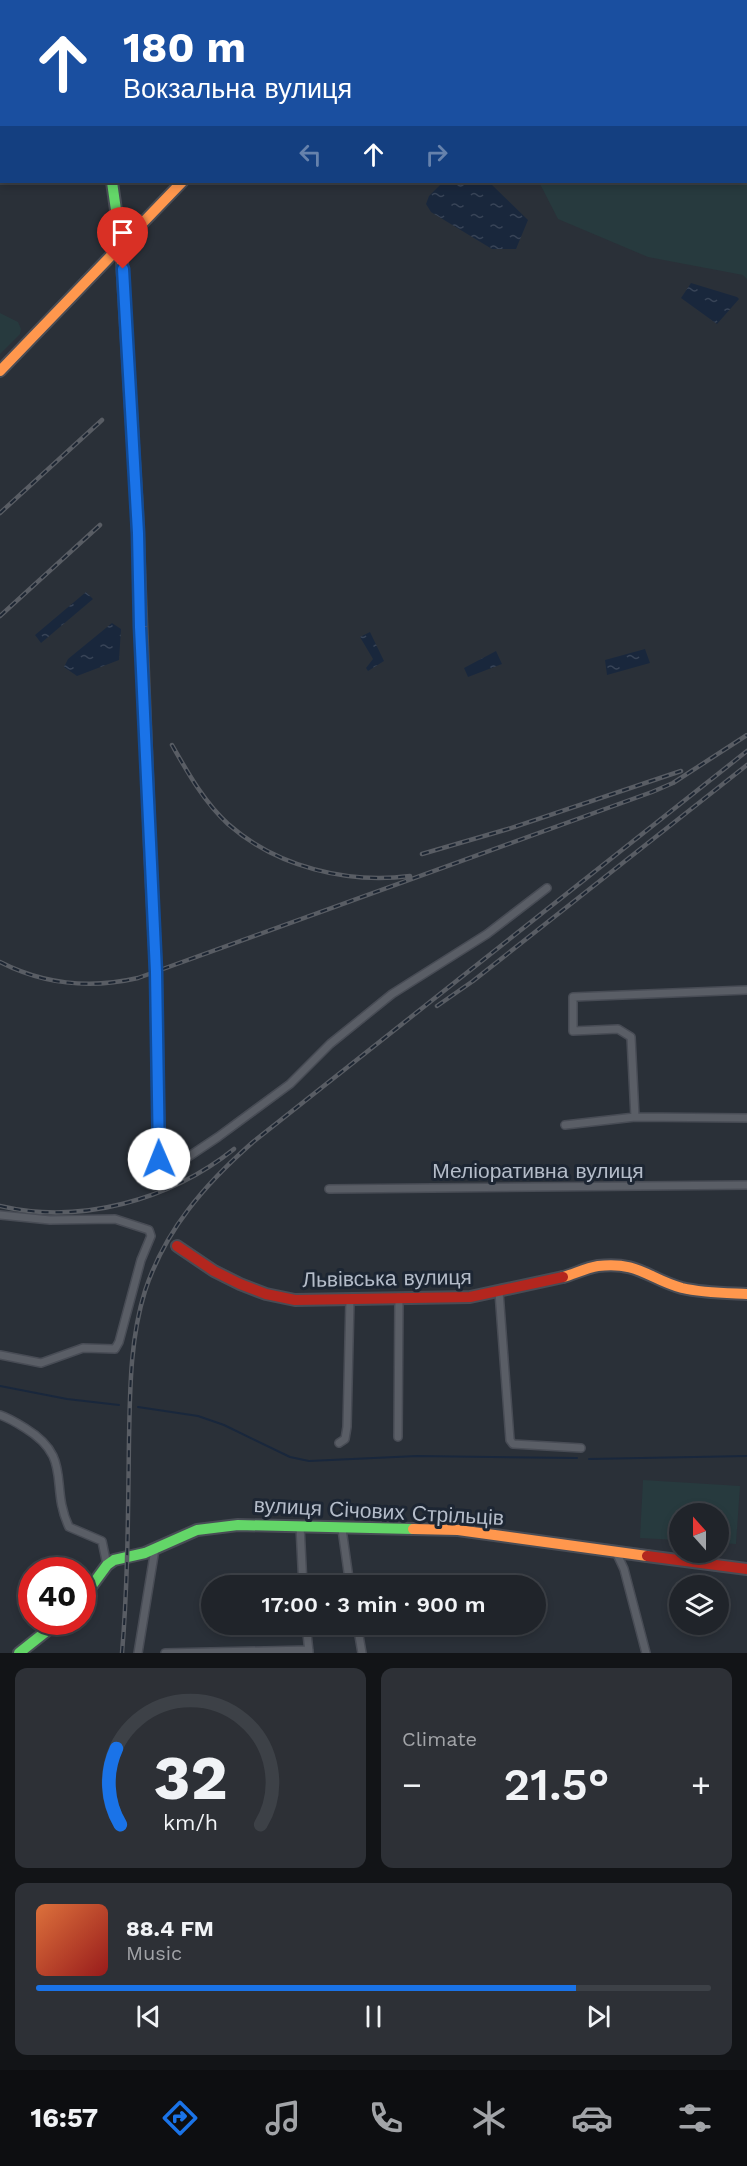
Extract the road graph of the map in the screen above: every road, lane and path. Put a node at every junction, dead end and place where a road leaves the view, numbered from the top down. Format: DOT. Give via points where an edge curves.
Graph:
graph roads {
  1 [pos="112,183"];
  2 [pos="181,183"];
  3 [pos="121,245"];
  4 [pos="0,371"];
  5 [pos="547,888"];
  6 [pos="747,990"];
  7 [pos="635,1117"];
  8 [pos="747,1118"];
  9 [pos="565,1125"];
  10 [pos="159,1154"];
  11 [pos="747,1185"];
  12 [pos="329,1189"];
  13 [pos="0,1215"];
  14 [pos="177,1246"];
  15 [pos="499,1292"];
  16 [pos="747,1294"];
  17 [pos="399,1298"];
  18 [pos="350,1299"];
  19 [pos="0,1354"];
  20 [pos="0,1415"];
  21 [pos="398,1437"];
  22 [pos="339,1443"];
  23 [pos="582,1448"];
  24 [pos="300,1526"];
  25 [pos="342,1529"];
  26 [pos="155,1549"];
  27 [pos="616,1552"];
  28 [pos="107,1565"];
  29 [pos="747,1569"];
  30 [pos="302,1575"];
  31 [pos="348,1575"];
  32 [pos="96,1580"];
  33 [pos="42,1635"];
  34 [pos="307,1635"];
  35 [pos="359,1635"];
  36 [pos="309,1652"];
  37 [pos="19,1653"];
  38 [pos="138,1653"];
  39 [pos="165,1653"];
  40 [pos="362,1653"];
  41 [pos="646,1653"];
  1 -- 3 [label="main road"];
  2 -- 3 [label="main road"];
  3 -- 4 [label="main road"];
  3 -- 10 [label="main road" via="138,533"];
  5 -- 10 [label="street" via="487,934 392,994 330,1044 290,1084 218,1137 188,1157"];
  6 -- 7 [label="street" via="573,997 573,1031 618,1029 631,1037"];
  7 -- 8 [label="street"];
  7 -- 9 [label="street"];
  11 -- 12 [label="street, Меліоративна вулиця"];
  13 -- 19 [label="street" via="115,1220 149,1230 150,1243 141,1260 115,1349 83,1348 41,1363"];
  14 -- 18 [label="main road, Львівська вулиця" via="214,1271 266,1294 295,1300"];
  15 -- 16 [label="main road, Львівська вулиця" via="597,1266 621,1266 642,1269 679,1287 701,1292"];
  15 -- 17 [label="main road, Львівська вулиця" via="470,1298"];
  15 -- 23 [label="street" via="510,1440 513,1444"];
  17 -- 18 [label="main road, Львівська вулиця"];
  17 -- 21 [label="street"];
  18 -- 22 [label="street" via="347,1427 345,1439"];
  20 -- 28 [label="street" via="32,1433 53,1452 60,1509 69,1527 102,1541"];
  24 -- 25 [label="main road, вулиця Січових Стрільців"];
  24 -- 26 [label="main road, вулиця Січових Стрільців" via="206,1528"];
  24 -- 30 [label="street"];
  25 -- 27 [label="main road, вулиця Січових Стрільців" via="458,1530"];
  25 -- 31 [label="street"];
  26 -- 28 [label="main road, вулиця Січових Стрільців" via="118,1558"];
  26 -- 38 [label="street"];
  27 -- 29 [label="main road, вулиця Січових Стрільців"];
  27 -- 41 [label="street"];
  28 -- 32 [label="main road"];
  33 -- 37 [label="main road"];
  34 -- 36 [label="street"];
  35 -- 40 [label="street"];
  36 -- 39 [label="street"];
}
